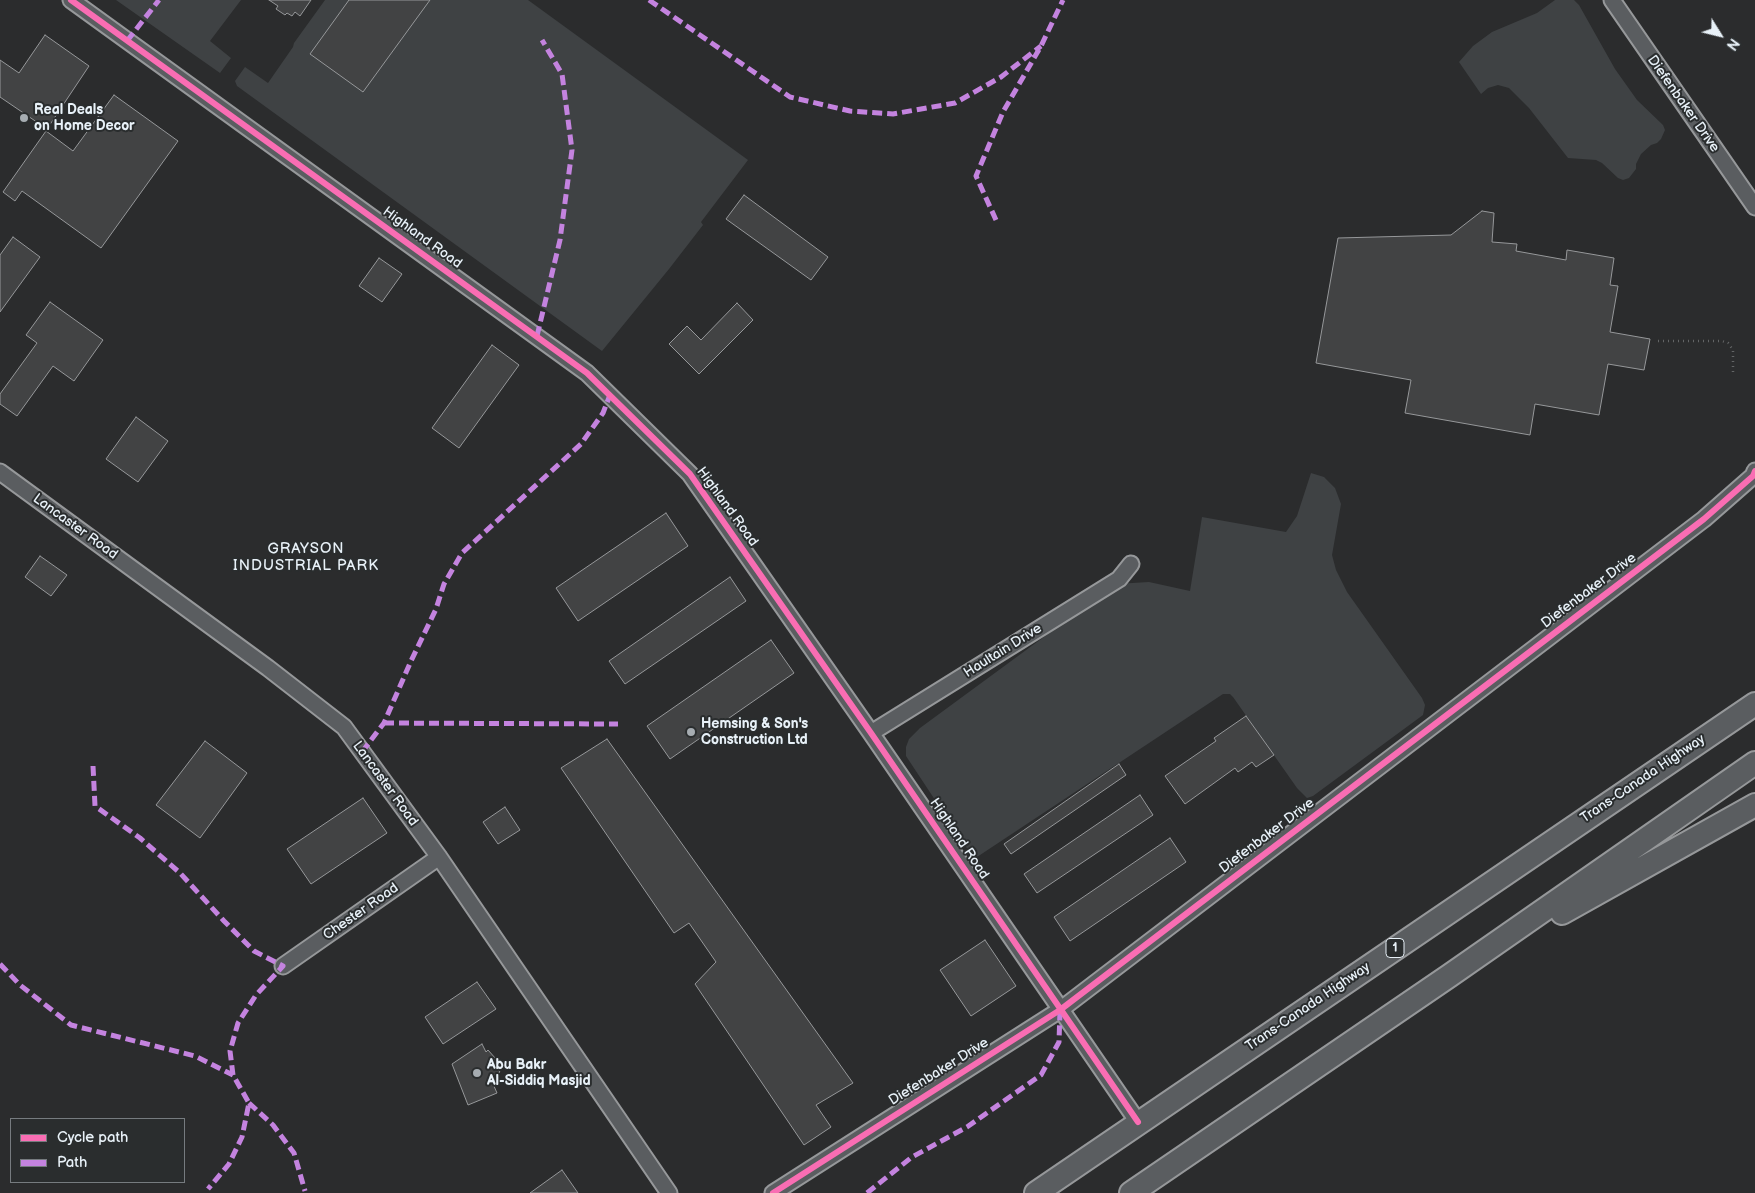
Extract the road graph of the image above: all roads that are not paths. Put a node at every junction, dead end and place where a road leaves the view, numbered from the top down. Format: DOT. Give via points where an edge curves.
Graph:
graph roads {
  1 [pos="71,0"];
  2 [pos="1612,0"];
  3 [pos="1755,207"];
  4 [pos="1755,471"];
  5 [pos="0,472"];
  6 [pos="1131,564"];
  7 [pos="1755,704"];
  8 [pos="871,733"];
  9 [pos="1755,763"];
  10 [pos="1755,805"];
  11 [pos="439,857"];
  12 [pos="283,966"];
  13 [pos="1450,976"];
  14 [pos="1060,1010"];
  15 [pos="1138,1122"];
  16 [pos="669,1193"];
  17 [pos="773,1193"];
  18 [pos="1036,1193"];
  19 [pos="1130,1193"];
  1 -- 8 [label="street, Highland Road" via="588,372 690,474"];
  2 -- 3 [label="street, Diefenbaker Drive"];
  4 -- 14 [label="street, Diefenbaker Drive" via="1704,519"];
  5 -- 11 [label="street, Lancaster Road" via="344,727"];
  6 -- 8 [label="street, Haultain Drive" via="1119,579"];
  7 -- 15 [label="highway, Trans-Canada Highway / 1"];
  8 -- 14 [label="street, Highland Road"];
  9 -- 13 [label="highway"];
  10 -- 13 [label="highway"];
  11 -- 12 [label="street, Chester Road"];
  11 -- 16 [label="street, Lancaster Road"];
  13 -- 19 [label="highway"];
  14 -- 15 [label="street, Highland Road"];
  14 -- 17 [label="street, Diefenbaker Drive"];
  15 -- 18 [label="highway, Trans-Canada Highway / 1"];
}
